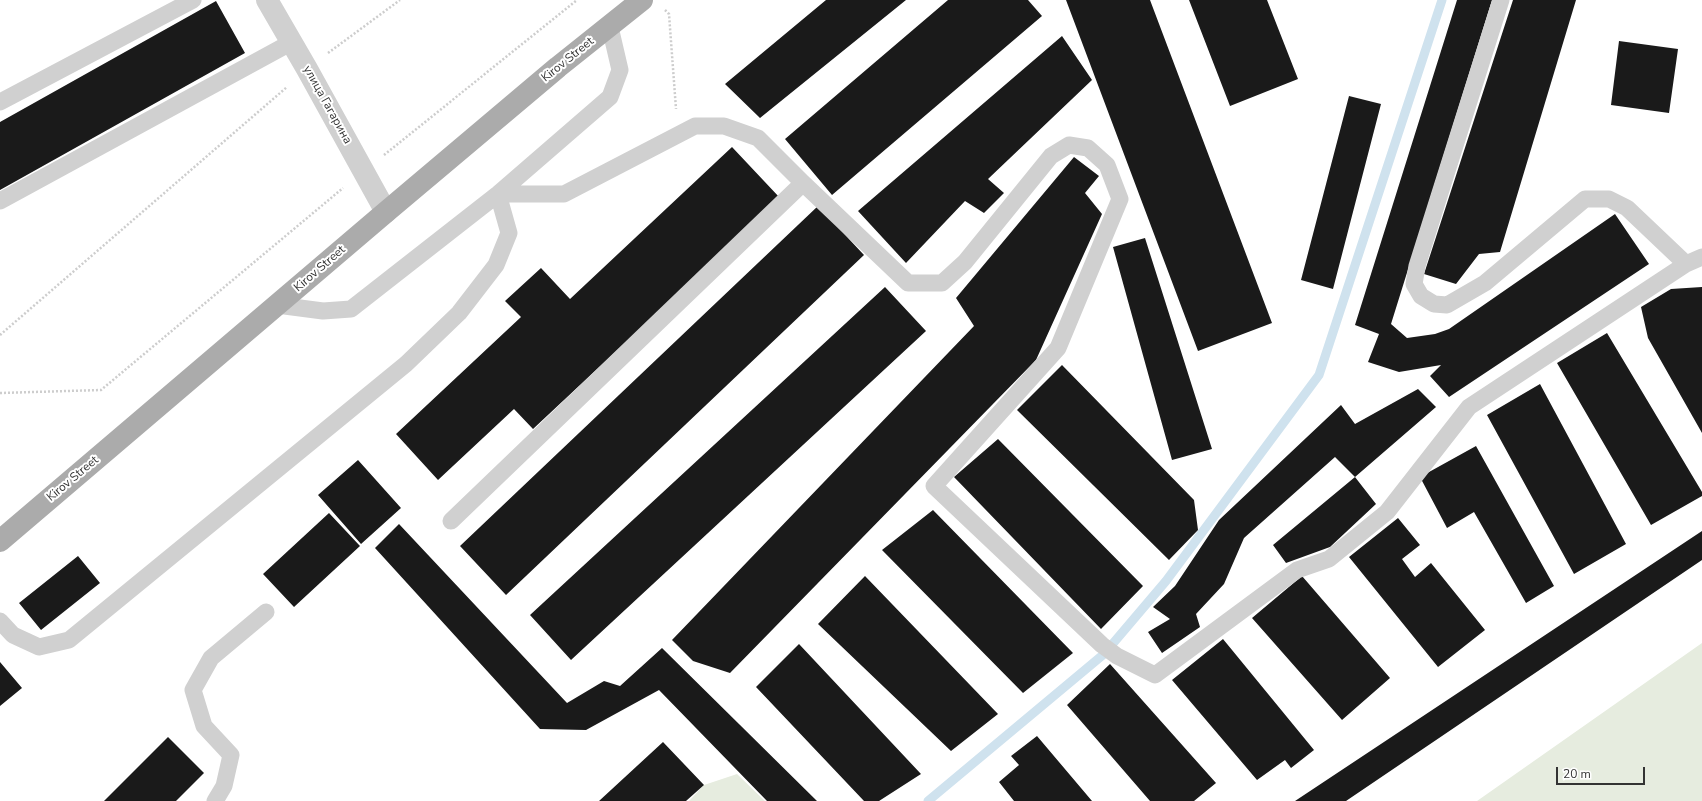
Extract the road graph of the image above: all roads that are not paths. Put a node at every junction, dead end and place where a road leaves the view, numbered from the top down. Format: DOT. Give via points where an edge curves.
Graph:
graph roads {
  1 [pos="193,0"];
  2 [pos="267,0"];
  3 [pos="1500,0"];
  4 [pos="652,2"];
  5 [pos="610,26"];
  6 [pos="292,42"];
  7 [pos="0,102"];
  8 [pos="803,184"];
  9 [pos="498,194"];
  10 [pos="0,201"];
  11 [pos="386,212"];
  12 [pos="1702,257"];
  13 [pos="1686,264"];
  14 [pos="277,305"];
  15 [pos="451,521"];
  16 [pos="0,540"];
  17 [pos="266,612"];
  18 [pos="0,621"];
  19 [pos="215,801"];
  1 -- 7 [label="lane"];
  2 -- 6 [label="street, улица Гагарина"];
  3 -- 13 [label="lane" via="1417,266 1414,284 1421,296 1434,304 1447,305 1486,283 1584,199 1609,199 1627,208"];
  4 -- 5 [label="main road, Kirov Street"];
  5 -- 9 [label="lane" via="620,70 610,97"];
  5 -- 11 [label="main road, Kirov Street"];
  6 -- 10 [label="lane"];
  6 -- 11 [label="street, улица Гагарина"];
  8 -- 9 [label="lane" via="758,138 724,126 695,126 564,194"];
  8 -- 13 [label="lane" via="908,283 942,283 966,262 1051,156 1069,145 1088,148 1107,165 1120,199 1058,348 934,486 1102,645 1155,675 1296,570 1329,559 1387,512 1469,407"];
  8 -- 15 [label="lane"];
  9 -- 14 [label="lane" via="351,309 323,311"];
  9 -- 18 [label="lane" via="508,233 496,265 459,313 406,364 69,640 38,647 13,636"];
  11 -- 14 [label="main road, Kirov Street"];
  12 -- 13 [label="lane"];
  14 -- 16 [label="main road, Kirov Street"];
  17 -- 19 [label="lane" via="211,658 193,690 204,726 231,756 224,786"];
}
